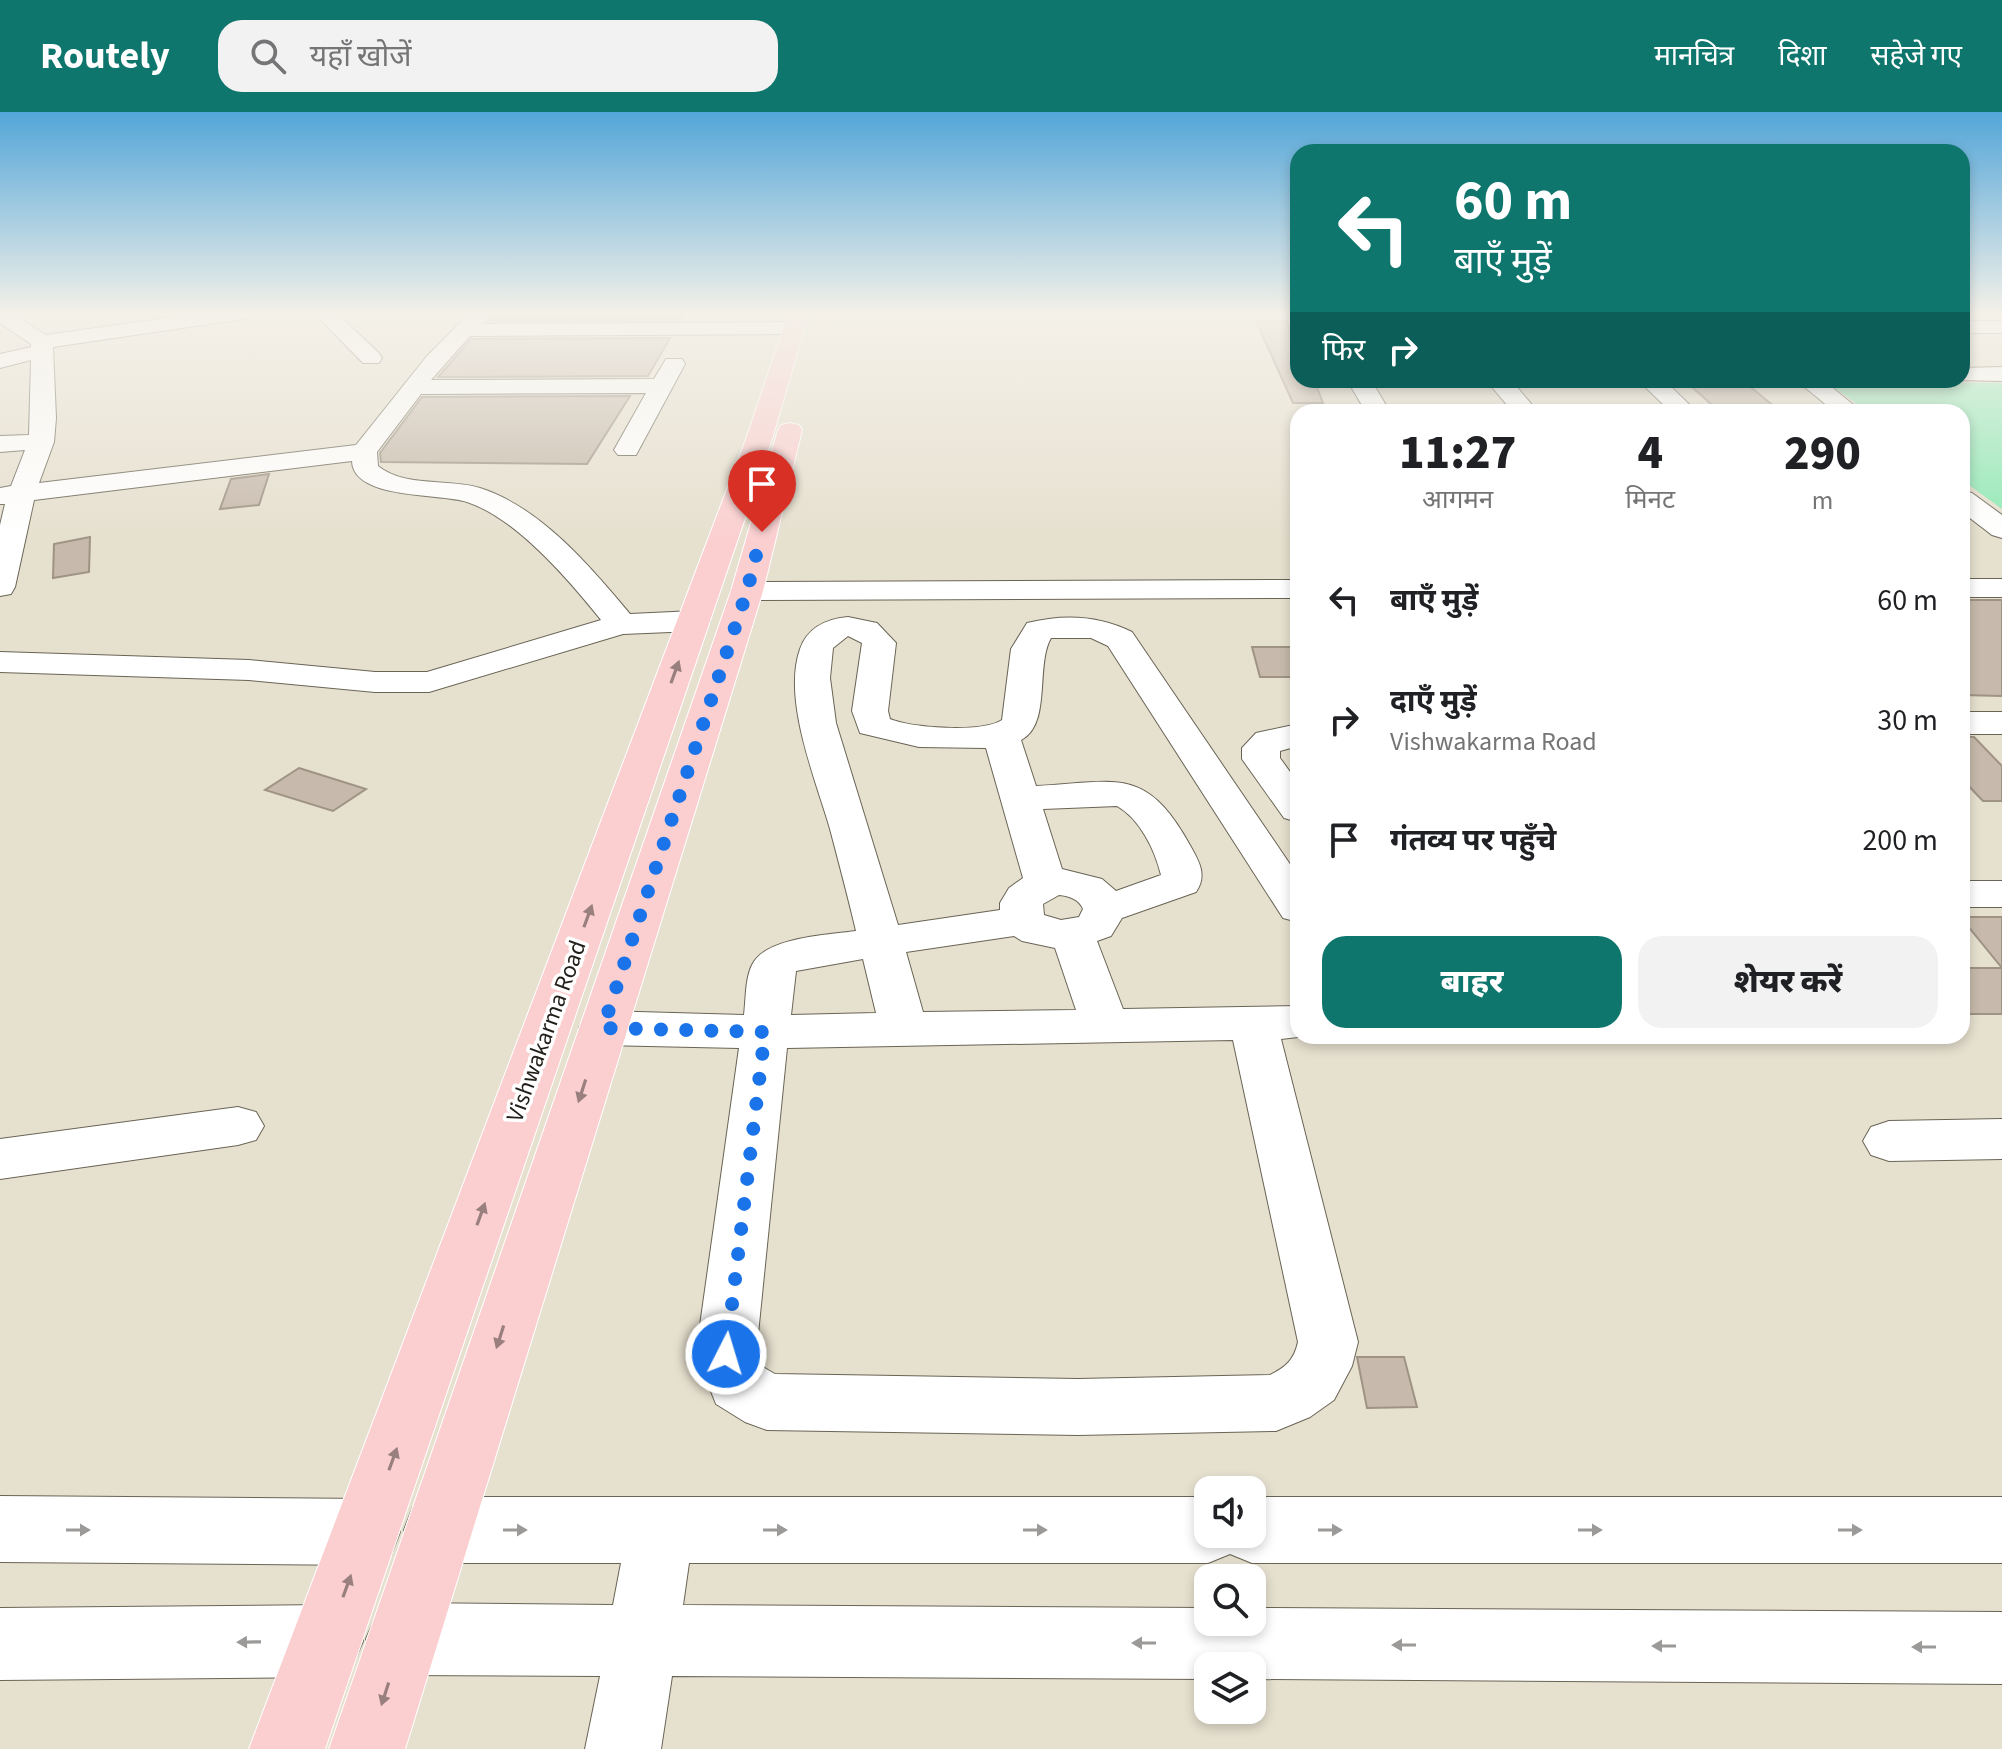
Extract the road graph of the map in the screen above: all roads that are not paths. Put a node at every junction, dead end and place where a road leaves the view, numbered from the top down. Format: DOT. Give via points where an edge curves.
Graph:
graph roads {
  1 [pos="45,388"];
  2 [pos="413,388"];
  3 [pos="662,388"];
  4 [pos="793,388"];
  5 [pos="1505,388"];
  6 [pos="1659,388"];
  7 [pos="1819,388"];
  8 [pos="800,399"];
  9 [pos="1519,404"];
  10 [pos="1676,404"];
  11 [pos="1840,404"];
  12 [pos="41,442"];
  13 [pos="0,444"];
  14 [pos="627,450"];
  15 [pos="364,452"];
  16 [pos="10,496"];
  17 [pos="753,502"];
  18 [pos="1970,505"];
  19 [pos="2002,529"];
  20 [pos="0,587"];
  21 [pos="1970,588"];
  22 [pos="2002,588"];
  23 [pos="1290,589"];
  24 [pos="747,591"];
  25 [pos="694,621"];
  26 [pos="621,624"];
  27 [pos="0,662"];
  28 [pos="1970,723"];
  29 [pos="2002,723"];
  30 [pos="1001,735"];
  31 [pos="1290,737"];
  32 [pos="1018,799"];
  33 [pos="1290,799"];
  34 [pos="1970,894"];
  35 [pos="2002,894"];
  36 [pos="1290,896"];
  37 [pos="1062,912"];
  38 [pos="880,941"];
  39 [pos="1276,1022"];
  40 [pos="1105,1023"];
  41 [pos="603,1028"];
  42 [pos="903,1028"];
  43 [pos="765,1032"];
  44 [pos="238,1126"];
  45 [pos="2002,1139"];
  46 [pos="1889,1141"];
  47 [pos="0,1159"];
  48 [pos="0,1529"];
  49 [pos="437,1530"];
  50 [pos="661,1530"];
  51 [pos="1194,1530"];
  52 [pos="1266,1530"];
  53 [pos="2002,1530"];
  54 [pos="367,1532"];
  55 [pos="402,1639"];
  56 [pos="327,1641"];
  57 [pos="642,1641"];
  58 [pos="0,1644"];
  59 [pos="2002,1648"];
  60 [pos="287,1749"];
  61 [pos="367,1749"];
  62 [pos="623,1749"];
  1 -- 12 [label="street"];
  2 -- 15 [label="street"];
  3 -- 14 [label="street"];
  4 -- 17 [label="main road, Vishwakarma Road"];
  5 -- 9 [label="street"];
  6 -- 10 [label="street"];
  7 -- 11 [label="street"];
  8 -- 17 [label="main road, Vishwakarma Road"];
  12 -- 13 [label="street"];
  12 -- 16 [label="street"];
  15 -- 16 [label="street"];
  15 -- 26 [label="street" via="372,477 469,493 502,507 603,600"];
  16 -- 20 [label="street"];
  17 -- 24 [label="main road, Vishwakarma Road"];
  17 -- 25 [label="main road, Vishwakarma Road"];
  18 -- 19 [label="street"];
  21 -- 22 [label="street"];
  23 -- 24 [label="street"];
  24 -- 41 [label="main road, Vishwakarma Road"];
  25 -- 26 [label="street"];
  54 -- 25 [label="main road, Vishwakarma Road, one-way"];
  26 -- 27 [label="street" via="457,675 406,683 249,670"];
  28 -- 29 [label="street"];
  30 -- 32 [label="street"];
  30 -- 36 [label="street" via="1014,731 1020,722 1028,649 1039,630 1111,633 1120,639"];
  30 -- 38 [label="street" via="881,731 873,725 870,711 879,643 874,635 851,626 832,629 822,638 813,675 819,728"];
  31 -- 33 [label="street" via="1261,748 1261,759"];
  32 -- 37 [label="street"];
  32 -- 37 [label="street" via="1120,794 1135,799 1180,865 1181,883"];
  34 -- 35 [label="street"];
  37 -- 38 [label="street"];
  37 -- 40 [label="street"];
  38 -- 42 [label="street"];
  38 -- 43 [label="street" via="780,960 769,977"];
  39 -- 40 [label="street"];
  39 -- 43 [label="street" via="1328,1342 1323,1368 1303,1389 1276,1403 1078,1407 767,1402 738,1385 726,1354"];
  40 -- 42 [label="street"];
  41 -- 43 [label="street"];
  41 -- 49 [label="main road, Vishwakarma Road, one-way"];
  42 -- 43 [label="street"];
  44 -- 47 [label="street"];
  45 -- 46 [label="street"];
  48 -- 54 [label="street, one-way"];
  49 -- 50 [label="street, one-way"];
  49 -- 55 [label="main road, Vishwakarma Road"];
  50 -- 51 [label="street, one-way"];
  50 -- 57 [label="street"];
  52 -- 53 [label="street, one-way"];
  56 -- 54 [label="main road, Vishwakarma Road, one-way"];
  55 -- 57 [label="street"];
  55 -- 61 [label="main road, Vishwakarma Road, one-way"];
  56 -- 58 [label="street, one-way"];
  56 -- 60 [label="main road, Vishwakarma Road"];
  59 -- 57 [label="street, one-way"];
  57 -- 62 [label="street"];
}
